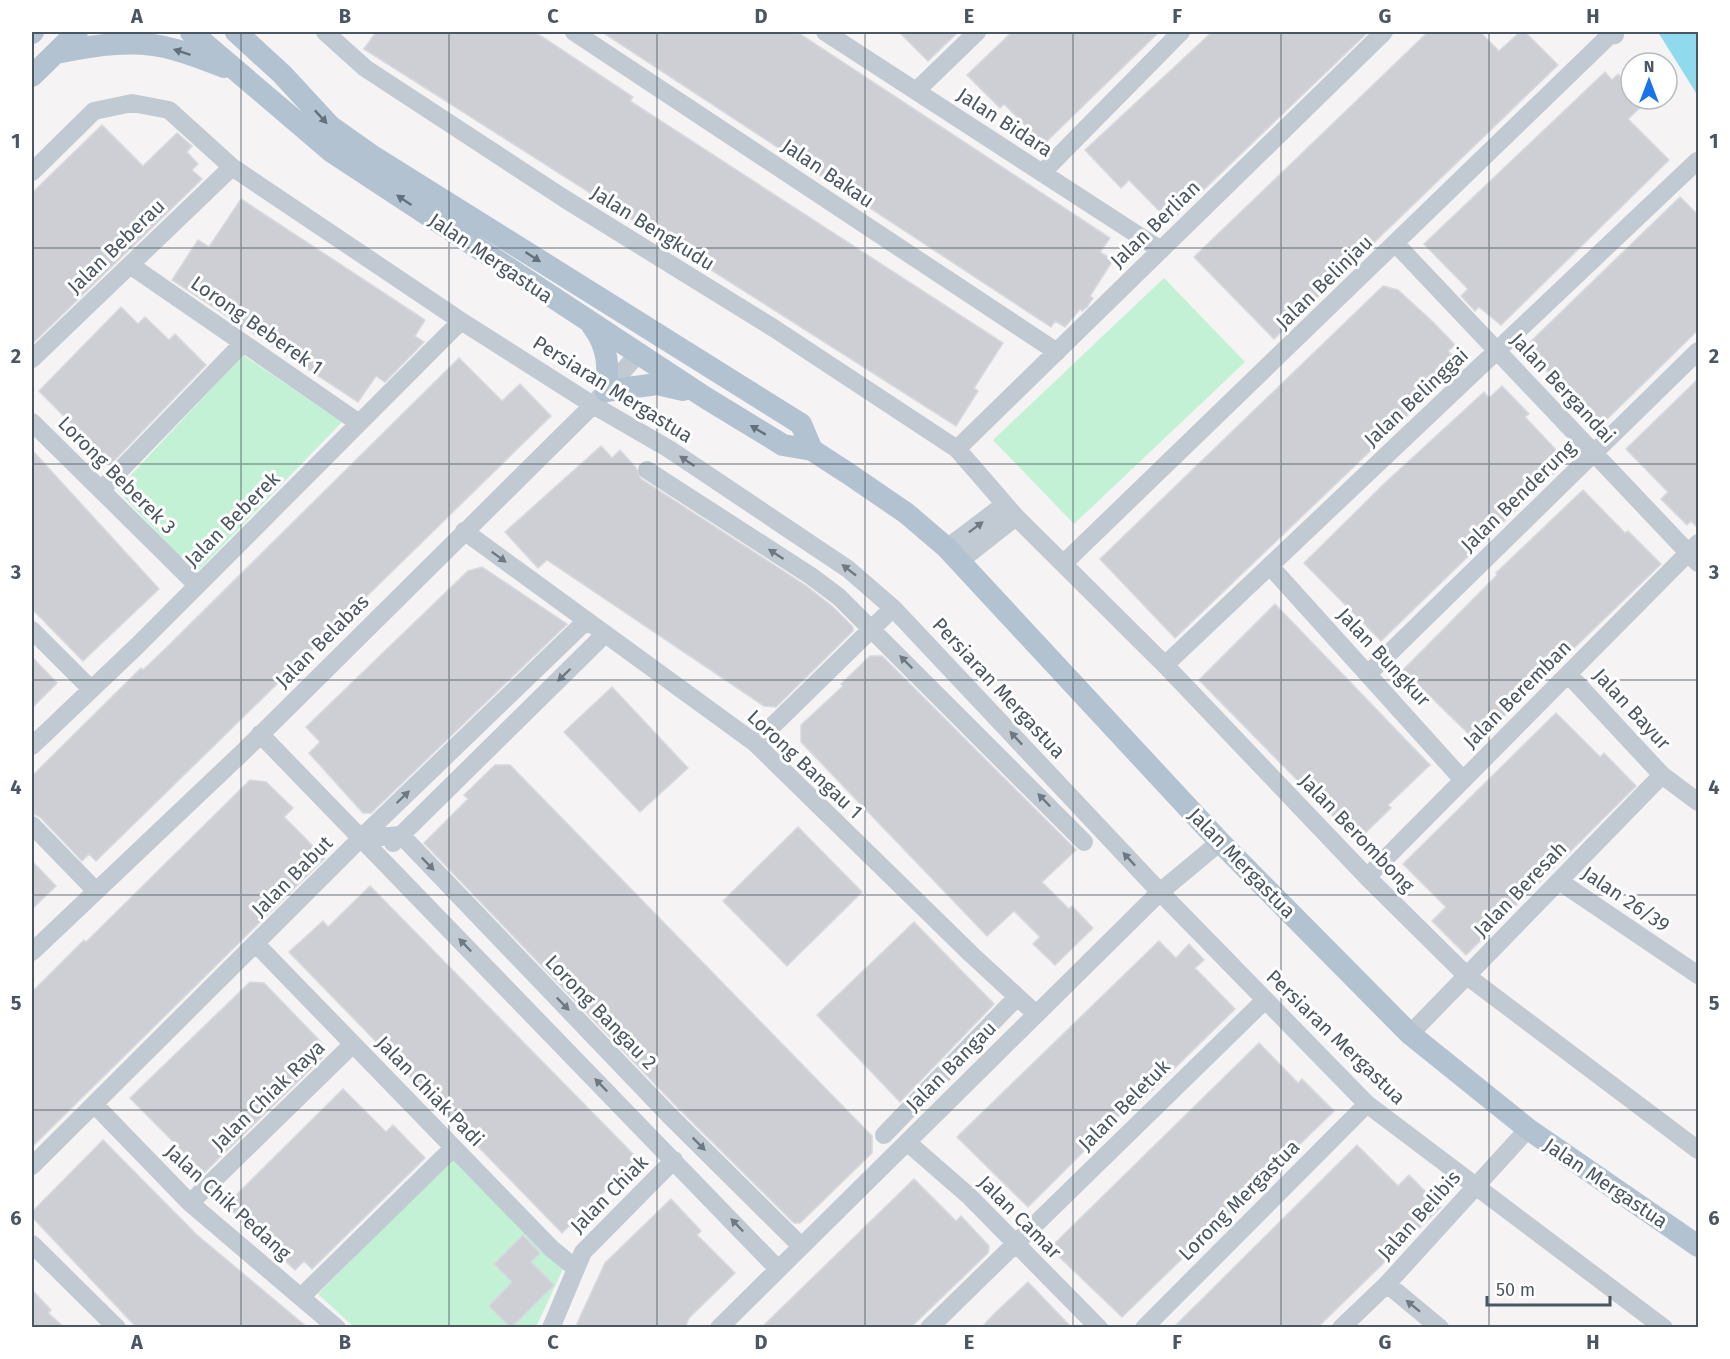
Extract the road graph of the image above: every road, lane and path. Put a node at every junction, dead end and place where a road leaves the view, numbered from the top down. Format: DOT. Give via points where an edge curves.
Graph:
graph roads {
  1 [pos="77,32"];
  2 [pos="191,32"];
  3 [pos="236,32"];
  4 [pos="254,32"];
  5 [pos="574,32"];
  6 [pos="825,32"];
  7 [pos="977,32"];
  8 [pos="1181,32"];
  9 [pos="1384,32"];
  10 [pos="331,33"];
  11 [pos="1616,35"];
  12 [pos="56,53"];
  13 [pos="237,72"];
  14 [pos="282,74"];
  15 [pos="32,76"];
  16 [pos="916,91"];
  17 [pos="1697,160"];
  18 [pos="232,166"];
  19 [pos="32,172"];
  20 [pos="1042,173"];
  21 [pos="1395,243"];
  22 [pos="1161,250"];
  23 [pos="130,265"];
  24 [pos="626,316"];
  25 [pos="461,321"];
  26 [pos="592,325"];
  27 [pos="243,343"];
  28 [pos="1497,351"];
  29 [pos="1698,351"];
  30 [pos="1057,352"];
  31 [pos="638,354"];
  32 [pos="32,359"];
  33 [pos="701,364"];
  34 [pos="599,398"];
  35 [pos="706,398"];
  36 [pos="32,422"];
  37 [pos="359,423"];
  38 [pos="812,450"];
  39 [pos="957,450"];
  40 [pos="1594,453"];
  41 [pos="647,470"];
  42 [pos="101,490"];
  43 [pos="1010,511"];
  44 [pos="464,531"];
  45 [pos="1695,553"];
  46 [pos="954,554"];
  47 [pos="1063,564"];
  48 [pos="1270,566"];
  49 [pos="197,585"];
  50 [pos="892,608"];
  51 [pos="586,621"];
  52 [pos="872,628"];
  53 [pos="32,630"];
  54 [pos="605,634"];
  55 [pos="1165,665"];
  56 [pos="1369,673"];
  57 [pos="1568,674"];
  58 [pos="91,689"];
  59 [pos="260,734"];
  60 [pos="754,742"];
  61 [pos="32,746"];
  62 [pos="1662,775"];
  63 [pos="1463,780"];
  64 [pos="1698,802"];
  65 [pos="32,825"];
  66 [pos="401,835"];
  67 [pos="361,838"];
  68 [pos="1084,842"];
  69 [pos="1220,842"];
  70 [pos="379,857"];
  71 [pos="1367,877"];
  72 [pos="1559,881"];
  73 [pos="96,891"];
  74 [pos="1160,892"];
  75 [pos="256,944"];
  76 [pos="32,952"];
  77 [pos="1698,975"];
  78 [pos="1467,976"];
  79 [pos="1017,997"];
  80 [pos="1264,1000"];
  81 [pos="1036,1014"];
  82 [pos="1410,1034"];
  83 [pos="353,1044"];
  84 [pos="94,1104"];
  85 [pos="1367,1104"];
  86 [pos="1528,1129"];
  87 [pos="884,1135"];
  88 [pos="907,1142"];
  89 [pos="453,1148"];
  90 [pos="1696,1149"];
  91 [pos="674,1160"];
  92 [pos="32,1166"];
  93 [pos="1476,1187"];
  94 [pos="190,1203"];
  95 [pos="32,1244"];
  96 [pos="1017,1244"];
  97 [pos="800,1245"];
  98 [pos="1698,1246"];
  99 [pos="574,1267"];
  100 [pos="777,1268"];
  101 [pos="1387,1284"];
  102 [pos="302,1296"];
  103 [pos="117,1328"];
  104 [pos="337,1328"];
  105 [pos="551,1328"];
  106 [pos="719,1328"];
  107 [pos="929,1328"];
  108 [pos="1099,1328"];
  109 [pos="1144,1328"];
  110 [pos="1341,1328"];
  111 [pos="1440,1328"];
  112 [pos="1664,1328"];
  1 -- 12 [label="main road"];
  2 -- 13 [label="main road, Jalan Mergastua"];
  3 -- 14 [label="main road, Jalan Mergastua"];
  4 -- 14 [label="main road"];
  5 -- 30 [label="street, Jalan Bakau"];
  6 -- 16 [label="street, Jalan Bidara"];
  7 -- 16 [label="street"];
  8 -- 20 [label="street"];
  9 -- 22 [label="street, Jalan Berlian"];
  10 -- 39 [label="street, Jalan Bengkudu" via="365,68"];
  11 -- 21 [label="street, Jalan Belinjau" via="1609,36"];
  13 -- 12 [label="main road, one-way" via="174,49 144,45"];
  12 -- 15 [label="main road"];
  26 -- 13 [label="main road, Jalan Mergastua, one-way" via="332,152"];
  14 -- 24 [label="main road, Jalan Mergastua, one-way" via="330,126 371,155"];
  16 -- 20 [label="street, Jalan Bidara"];
  17 -- 28 [label="street, Jalan Belinggai"];
  18 -- 19 [label="street, Persiaran Mergastua" via="169,110 132,103 94,111"];
  18 -- 23 [label="street, Jalan Beberau"];
  18 -- 25 [label="street, Persiaran Mergastua"];
  20 -- 22 [label="street, Jalan Bidara"];
  21 -- 28 [label="street, Jalan Bergandai"];
  21 -- 47 [label="street, Jalan Belinjau"];
  22 -- 30 [label="street, Jalan Berlian"];
  23 -- 27 [label="street, Lorong Beberek 1"];
  23 -- 32 [label="street, Jalan Beberau"];
  24 -- 31 [label="main road"];
  24 -- 33 [label="main road, Jalan Mergastua"];
  25 -- 34 [label="street, Persiaran Mergastua"];
  25 -- 37 [label="street, Jalan Beberek"];
  26 -- 31 [label="main road, Jalan Mergastua"];
  26 -- 34 [label="main road" via="607,359"];
  27 -- 37 [label="street, Lorong Beberek 1"];
  27 -- 42 [label="street"];
  28 -- 40 [label="street, Jalan Bergandai"];
  28 -- 48 [label="street, Jalan Belinggai"];
  29 -- 40 [label="street, Jalan Benderung"];
  30 -- 39 [label="street, Jalan Berlian"];
  31 -- 33 [label="main road" via="661,354"];
  31 -- 34 [label="street, Jalan Belabas"];
  31 -- 35 [label="main road, Jalan Mergastua"];
  33 -- 38 [label="main road, Jalan Mergastua" via="801,424"];
  34 -- 35 [label="main road" via="657,384"];
  34 -- 44 [label="street, Jalan Belabas"];
  50 -- 34 [label="street, Persiaran Mergastua, one-way" via="848,569"];
  38 -- 35 [label="main road, Jalan Mergastua, one-way" via="783,445"];
  36 -- 42 [label="street, Lorong Beberek 3"];
  37 -- 49 [label="street, Jalan Beberek"];
  38 -- 46 [label="main road, Jalan Mergastua" via="906,513"];
  39 -- 43 [label="street, Jalan Berombong"];
  40 -- 45 [label="street, Jalan Bergandai"];
  40 -- 56 [label="street, Jalan Benderung"];
  52 -- 41 [label="street, one-way" via="811,576"];
  42 -- 49 [label="street, Lorong Beberek 3"];
  43 -- 46 [label="street"];
  43 -- 47 [label="street, Jalan Berombong"];
  44 -- 51 [label="street, Lorong Bangau 1, one-way"];
  44 -- 59 [label="street, Jalan Belabas"];
  45 -- 57 [label="street, Jalan Beremban"];
  46 -- 69 [label="main road, Jalan Mergastua"];
  47 -- 55 [label="street, Jalan Berombong"];
  48 -- 55 [label="street, Jalan Belinggai"];
  48 -- 56 [label="street, Jalan Bungkur"];
  49 -- 58 [label="street, Jalan Beberek"];
  50 -- 52 [label="street"];
  74 -- 50 [label="street, Persiaran Mergastua, one-way"];
  51 -- 54 [label="street, Lorong Bangau 1"];
  67 -- 51 [label="street, Jalan Babut, one-way"];
  52 -- 60 [label="street"];
  68 -- 52 [label="street, one-way"];
  53 -- 58 [label="street"];
  54 -- 60 [label="street, Lorong Bangau 1"];
  54 -- 66 [label="street, one-way"];
  55 -- 71 [label="street, Jalan Berombong"];
  56 -- 63 [label="street, Jalan Bungkur"];
  57 -- 62 [label="street, Jalan Bayur"];
  57 -- 63 [label="street, Jalan Beremban"];
  58 -- 61 [label="street, Jalan Beberek"];
  59 -- 67 [label="street"];
  59 -- 73 [label="street, Jalan Belabas"];
  60 -- 79 [label="street, Lorong Bangau 1"];
  62 -- 64 [label="street, Jalan Bayur"];
  62 -- 72 [label="street, Jalan Beresah"];
  63 -- 71 [label="street, Jalan Beremban"];
  65 -- 73 [label="street"];
  66 -- 67 [label="street"];
  66 -- 70 [label="street"];
  66 -- 97 [label="street, Lorong Bangau 2, one-way" via="669,1115"];
  67 -- 70 [label="street"];
  67 -- 75 [label="street, Jalan Babut"];
  69 -- 74 [label="street, Jalan Bangau"];
  69 -- 82 [label="main road, Jalan Mergastua"];
  91 -- 70 [label="street, one-way"];
  71 -- 78 [label="street, Jalan Berombong"];
  72 -- 77 [label="street, Jalan 26/39"];
  72 -- 78 [label="street, Jalan Beresah"];
  73 -- 76 [label="street, Jalan Belabas"];
  74 -- 80 [label="street, Persiaran Mergastua"];
  74 -- 81 [label="street, Jalan Bangau"];
  75 -- 83 [label="street, Jalan Chiak Padi"];
  75 -- 84 [label="street, Jalan Babut"];
  78 -- 82 [label="street, Jalan Beresah"];
  78 -- 90 [label="street, Jalan Berombong"];
  79 -- 81 [label="street, Lorong Bangau 1"];
  79 -- 87 [label="street"];
  80 -- 85 [label="street, Persiaran Mergastua"];
  80 -- 96 [label="street, Jalan Beletuk"];
  81 -- 88 [label="street, Jalan Bangau"];
  82 -- 86 [label="main road, Jalan Mergastua"];
  83 -- 89 [label="street, Jalan Chiak Padi"];
  83 -- 94 [label="street, Jalan Chiak Raya"];
  84 -- 92 [label="street, Jalan Babut"];
  84 -- 94 [label="street, Jalan Chik Pedang"];
  85 -- 93 [label="street, Persiaran Mergastua"];
  85 -- 109 [label="street, Lorong Mergastua"];
  86 -- 93 [label="street, Jalan Belibis"];
  86 -- 98 [label="main road, Jalan Mergastua"];
  88 -- 96 [label="street, Jalan Camar"];
  88 -- 97 [label="street, Jalan Bangau"];
  89 -- 99 [label="street, Jalan Chiak Padi"];
  89 -- 102 [label="street"];
  91 -- 99 [label="street, Jalan Chiak" via="583,1252"];
  100 -- 91 [label="street, one-way"];
  93 -- 101 [label="street, Jalan Belibis"];
  93 -- 112 [label="street, Persiaran Mergastua"];
  94 -- 102 [label="street, Jalan Chik Pedang"];
  95 -- 103 [label="street"];
  96 -- 107 [label="street, Jalan Beletuk"];
  96 -- 108 [label="street, Jalan Camar"];
  97 -- 100 [label="street, Jalan Bangau"];
  99 -- 105 [label="street, Jalan Chiak"];
  100 -- 106 [label="street, Jalan Bangau"];
  101 -- 110 [label="street, Jalan Belibis"];
  111 -- 101 [label="street, one-way"];
  102 -- 104 [label="street, Jalan Chik Pedang"];
}
